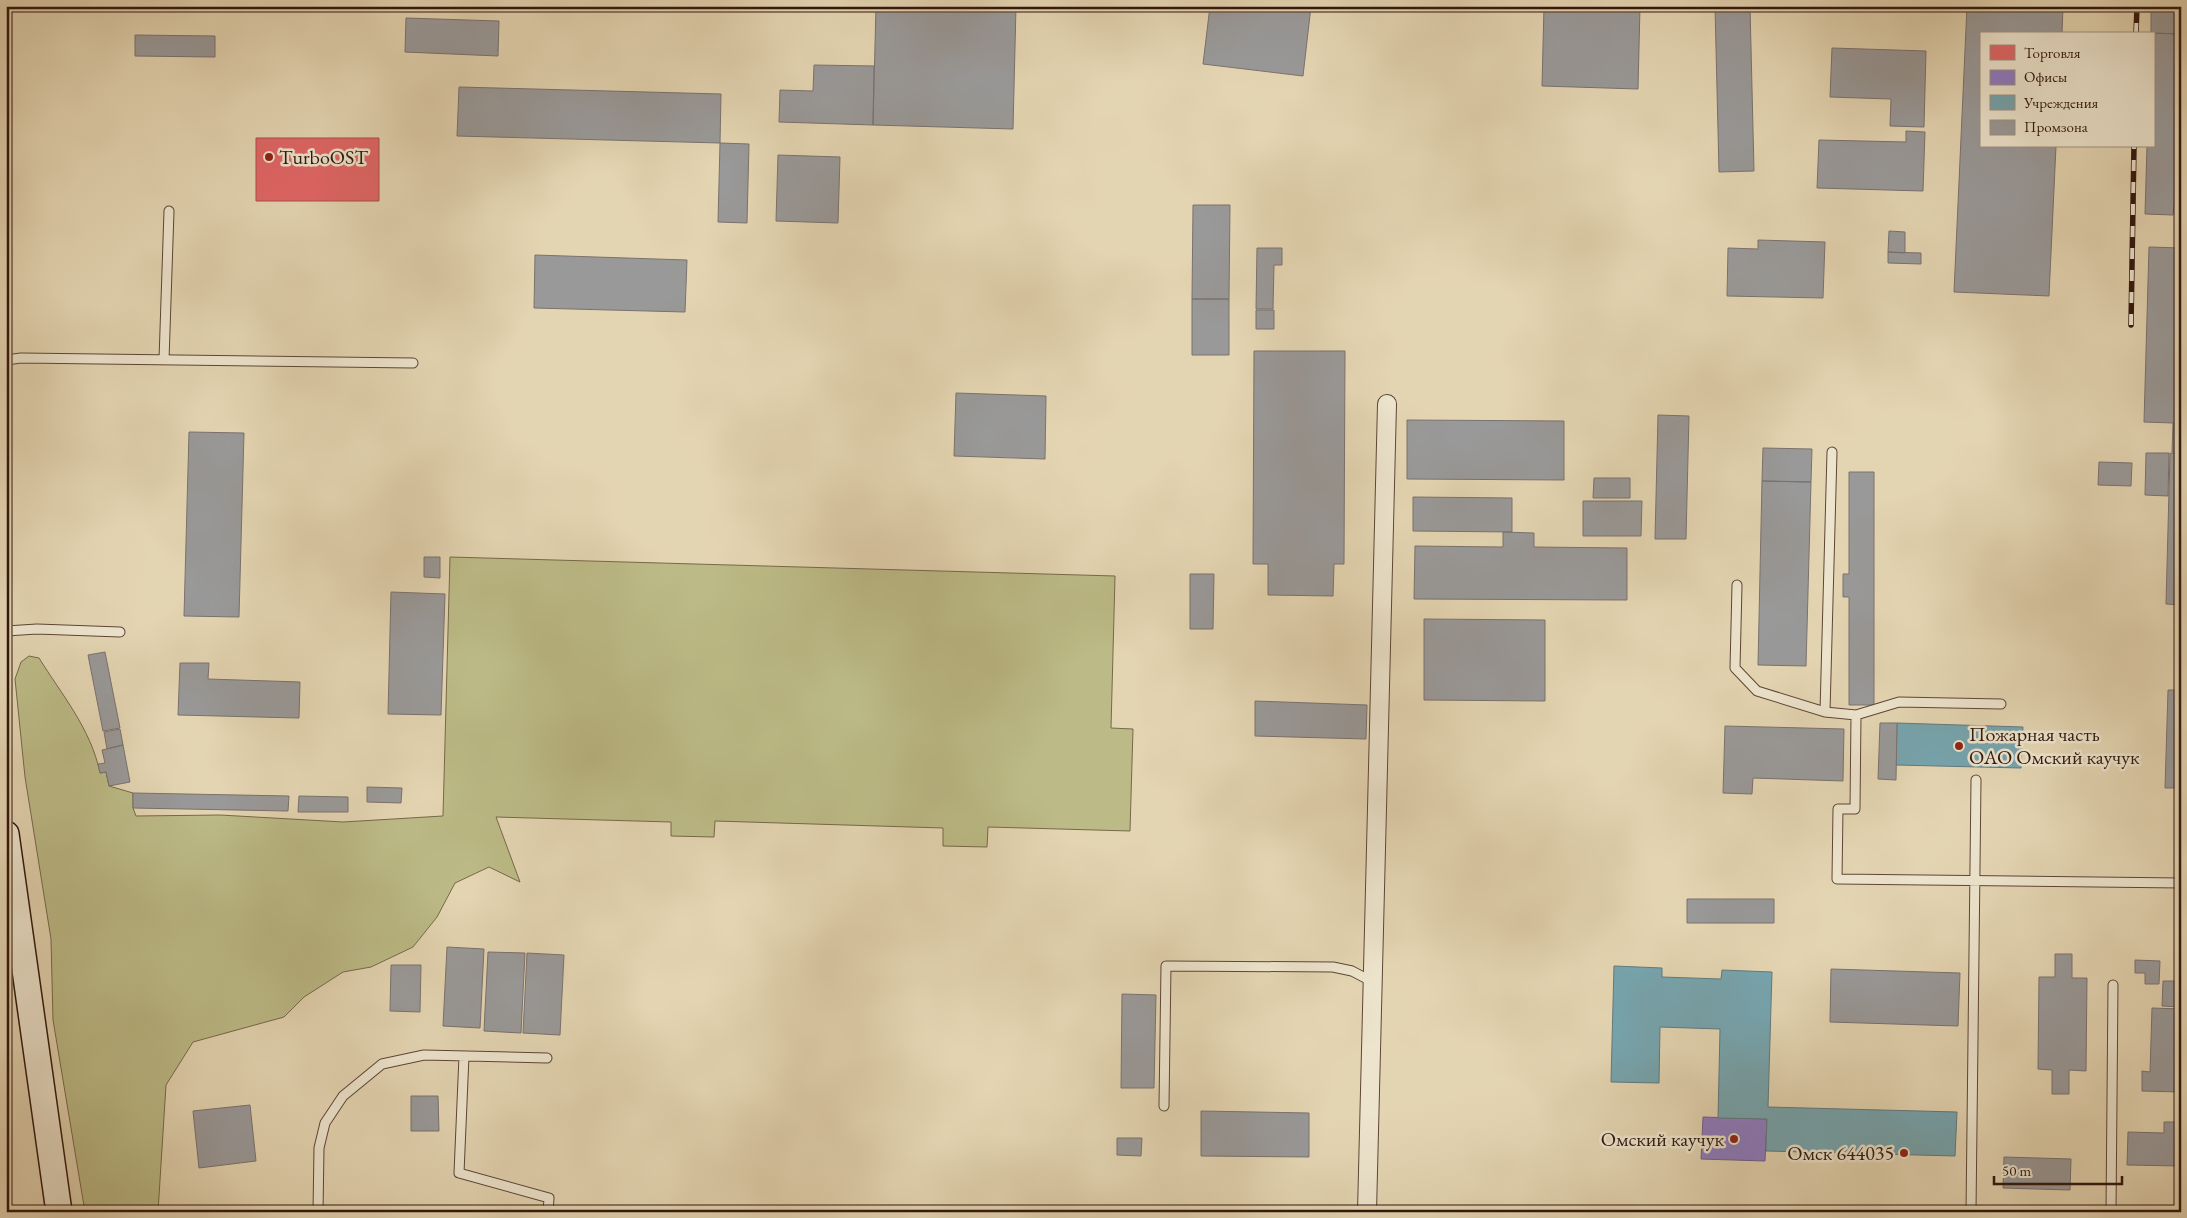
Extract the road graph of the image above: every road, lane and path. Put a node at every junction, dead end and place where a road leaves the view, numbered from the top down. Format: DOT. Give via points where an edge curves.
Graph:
graph roads {
  1 [pos="169,211"];
  2 [pos="6,360"];
  3 [pos="164,360"];
  4 [pos="413,364"];
  5 [pos="1387,404"];
  6 [pos="1832,452"];
  7 [pos="1736,584"];
  8 [pos="6,631"];
  9 [pos="120,632"];
  10 [pos="2001,704"];
  11 [pos="1825,712"];
  12 [pos="1856,715"];
  13 [pos="1976,780"];
  14 [pos="6,834"];
  15 [pos="1975,880"];
  16 [pos="2181,883"];
  17 [pos="1373,983"];
  18 [pos="2113,985"];
  19 [pos="464,1056"];
  20 [pos="547,1058"];
  21 [pos="1164,1106"];
  22 [pos="59,1212"];
  23 [pos="318,1212"];
  24 [pos="548,1212"];
  25 [pos="1367,1212"];
  26 [pos="1617,1212"];
  27 [pos="1732,1212"];
  28 [pos="1971,1212"];
  29 [pos="2111,1212"];
  1 -- 3 [label="lane"];
  2 -- 3 [label="lane"];
  3 -- 4 [label="lane"];
  5 -- 17 [label="street"];
  6 -- 11 [label="lane"];
  7 -- 11 [label="lane" via="1735,668 1757,691"];
  8 -- 9 [label="lane"];
  10 -- 12 [label="lane" via="1899,702"];
  11 -- 12 [label="lane"];
  12 -- 15 [label="lane" via="1855,809 1838,809 1838,878"];
  13 -- 15 [label="lane"];
  14 -- 22 [label="main road"];
  15 -- 16 [label="lane"];
  15 -- 28 [label="lane"];
  17 -- 21 [label="lane" via="1352,971 1333,967 1166,966"];
  17 -- 25 [label="street"];
  18 -- 29 [label="lane"];
  19 -- 20 [label="lane"];
  19 -- 23 [label="lane" via="424,1055 382,1064 343,1096 326,1123 319,1148"];
  19 -- 24 [label="lane" via="459,1173 549,1198"];
  26 -- 27 [label="lane"];
}
